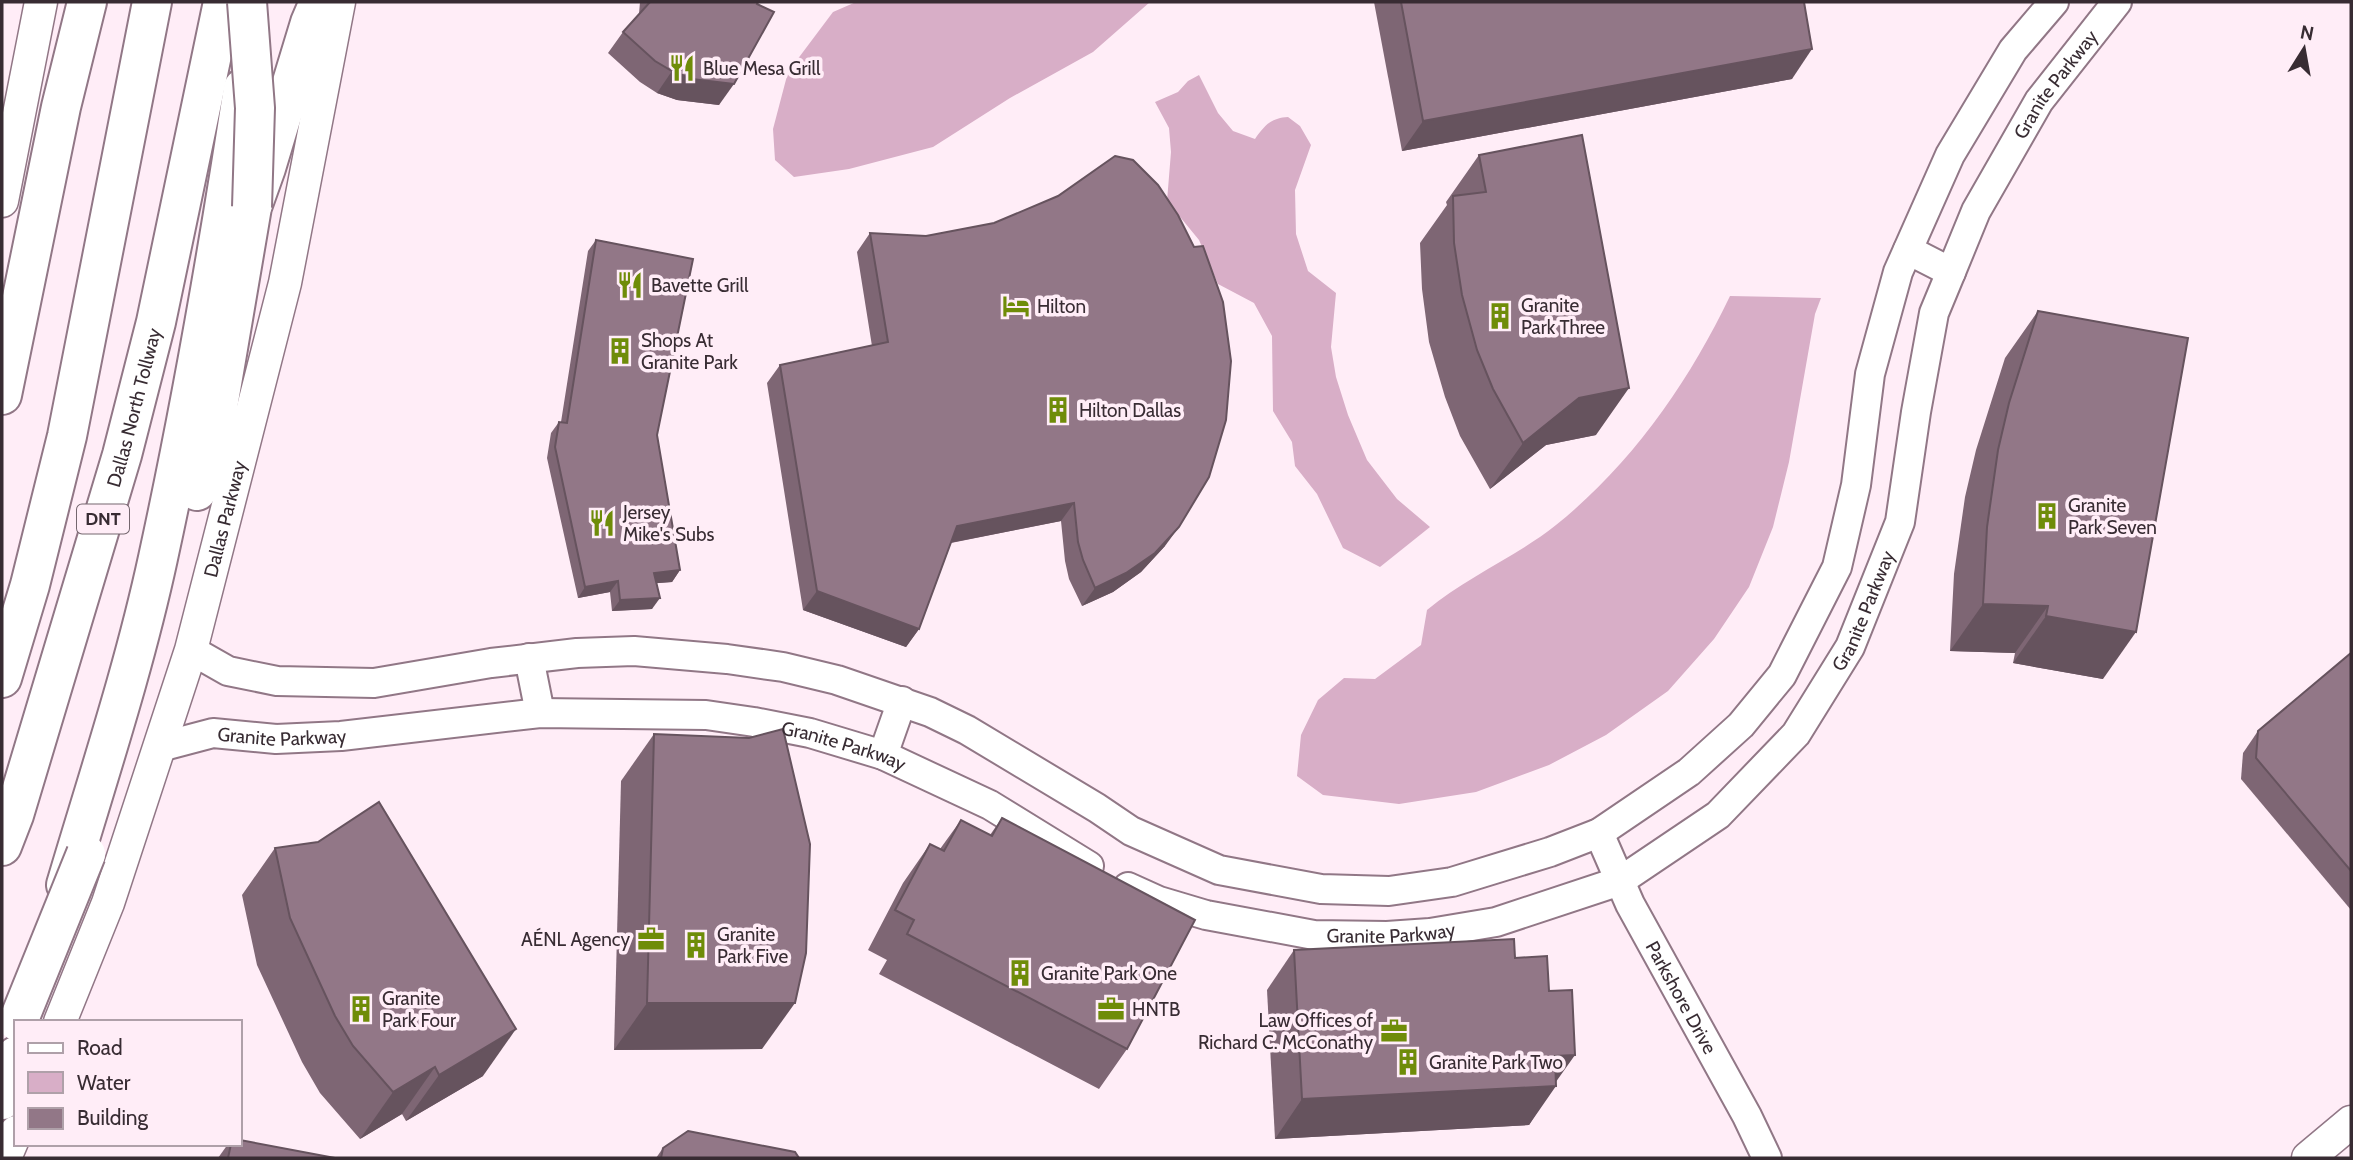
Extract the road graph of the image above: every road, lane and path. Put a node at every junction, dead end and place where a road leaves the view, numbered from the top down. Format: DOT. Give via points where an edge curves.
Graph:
graph roads {
  1 [pos="41,2"];
  2 [pos="87,2"];
  3 [pos="152,2"];
  4 [pos="223,2"];
  5 [pos="247,2"];
  6 [pos="254,2"];
  7 [pos="319,2"];
  8 [pos="339,2"];
  9 [pos="2054,2"];
  10 [pos="2117,2"];
  11 [pos="2,201"];
  12 [pos="252,208"];
  13 [pos="1908,250"];
  14 [pos="1951,271"];
  15 [pos="2,395"];
  16 [pos="191,650"];
  17 [pos="529,658"];
  18 [pos="2,678"];
  19 [pos="902,701"];
  20 [pos="540,713"];
  21 [pos="160,747"];
  22 [pos="883,755"];
  23 [pos="1599,833"];
  24 [pos="2,846"];
  25 [pos="1219,870"];
  26 [pos="1620,881"];
  27 [pos="1206,915"];
  28 [pos="19,1020"];
  29 [pos="27,1020"];
  30 [pos="61,1020"];
  31 [pos="14,1033"];
  32 [pos="2,1062"];
  33 [pos="14,1062"];
  34 [pos="2,1100"];
  35 [pos="2351,1122"];
  36 [pos="14,1137"];
  37 [pos="5,1158"];
  38 [pos="1767,1158"];
  39 [pos="2308,1158"];
  1 -- 11 [label="main road"];
  2 -- 15 [label="highway"];
  3 -- 18 [label="highway, DNT" via="67,436"];
  4 -- 24 [label="highway, Dallas North Tollway / DNT" via="156,322 122,455"];
  5 -- 12 [label="highway, bridge" via="255,108"];
  6 -- 29 [label="highway" via="228,188 158,560"];
  7 -- 12 [label="highway, bridge"];
  8 -- 16 [label="main road, Dallas Parkway" via="285,283"];
  9 -- 13 [label="street, Granite Parkway" via="2014,50 1950,155"];
  10 -- 14 [label="street, Granite Parkway" via="2039,101 1976,211"];
  12 -- 28 [label="highway, bridge" via="218,407 161,633 86,854"];
  13 -- 14 [label="street"];
  13 -- 23 [label="street, Granite Parkway" via="1870,374 1856,485 1837,567 1782,675 1741,725 1689,772"];
  14 -- 26 [label="street, Granite Parkway" via="1934,313 1900,522 1850,647 1796,734 1718,815"];
  16 -- 17 [label="street, Granite Parkway" via="228,671 277,681 319,682 373,683"];
  16 -- 21 [label="main road, Dallas Parkway"];
  17 -- 19 [label="street, Granite Parkway" via="634,651 727,659 783,667"];
  17 -- 20 [label="street"];
  19 -- 22 [label="street"];
  19 -- 25 [label="street, Granite Parkway" via="967,730 1131,831"];
  20 -- 21 [label="street, Granite Parkway" via="341,736 276,739 213,733"];
  20 -- 22 [label="street, Granite Parkway" via="706,715 810,733"];
  21 -- 30 [label="main road, Dallas Parkway" via="108,903"];
  22 -- 27 [label="street, Granite Parkway" via="990,805 1108,877 1159,901"];
  23 -- 25 [label="street, Granite Parkway" via="1452,882 1390,891 1321,889"];
  23 -- 26 [label="street, Parkshore Drive"];
  25 -- 27 [label="street"];
  26 -- 27 [label="street, Granite Parkway" via="1496,922 1430,933 1314,935"];
  26 -- 38 [label="street, Parkshore Drive"];
  31 -- 32 [label="highway"];
  33 -- 34 [label="highway"];
  35 -- 39 [label="main road"];
  36 -- 37 [label="main road"];
}
